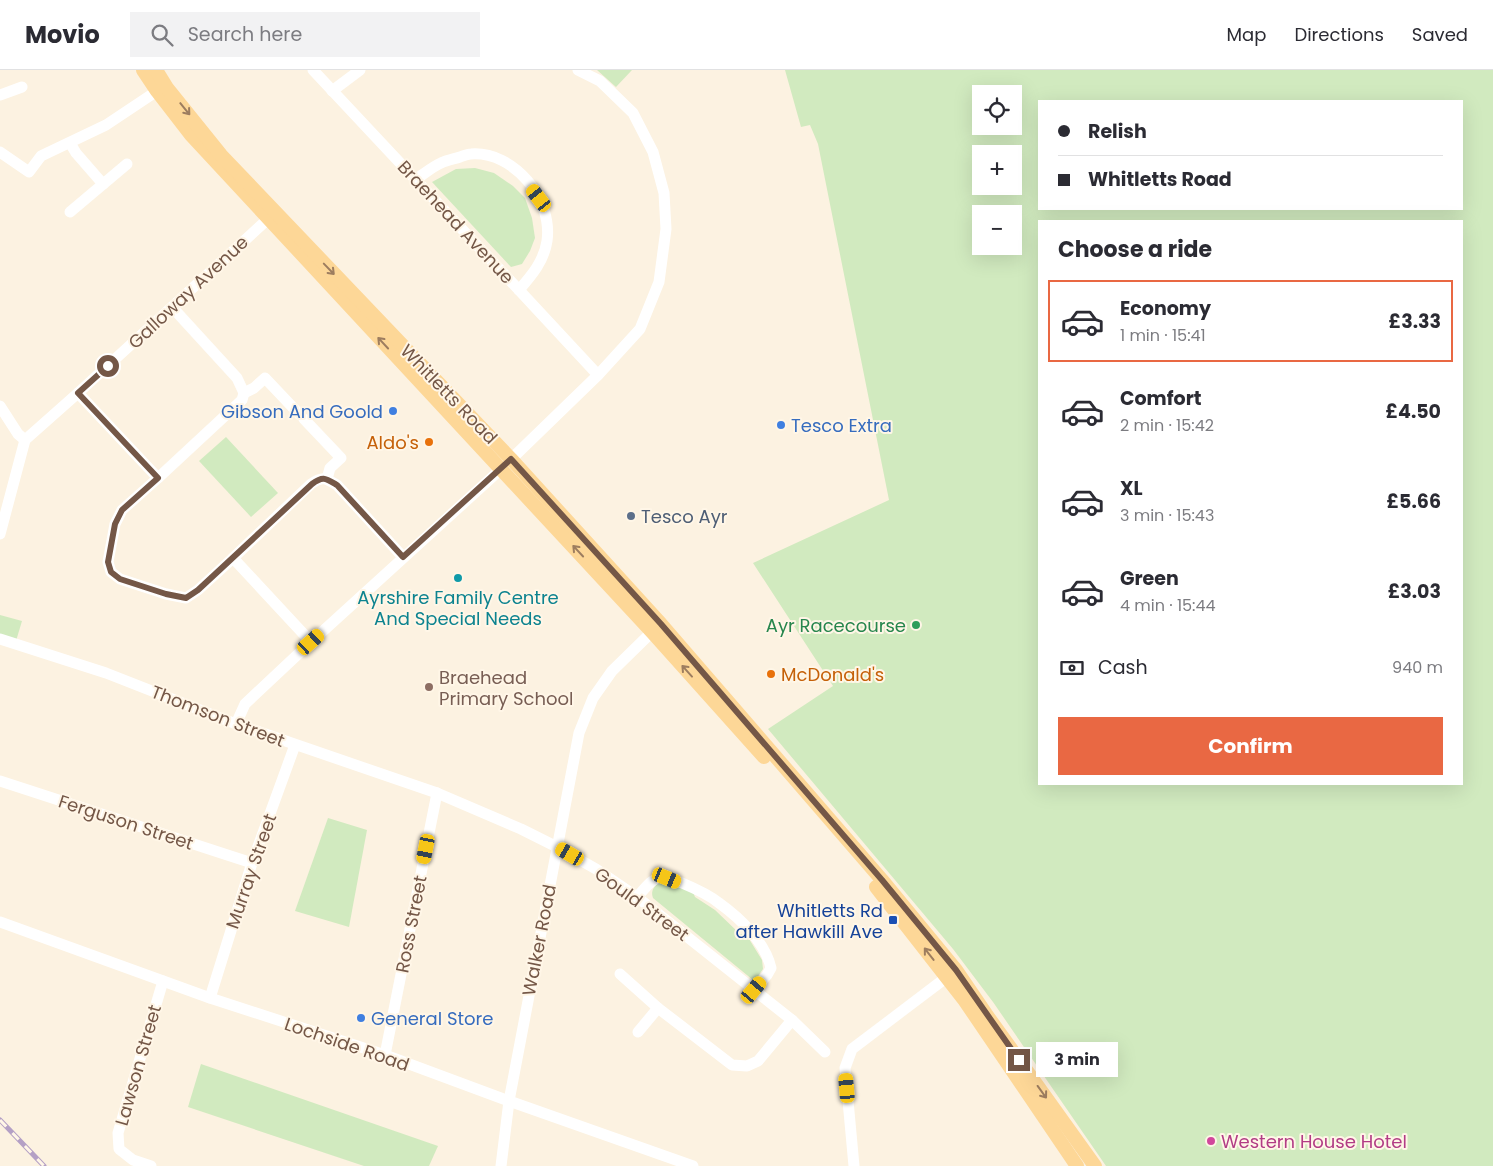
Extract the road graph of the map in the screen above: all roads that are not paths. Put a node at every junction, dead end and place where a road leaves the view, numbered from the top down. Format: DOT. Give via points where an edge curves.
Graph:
graph roads {
  1 [pos="143,70"];
  2 [pos="156,70"];
  3 [pos="313,70"];
  4 [pos="360,70"];
  5 [pos="578,70"];
  6 [pos="22,87"];
  7 [pos="157,91"];
  8 [pos="332,92"];
  9 [pos="0,95"];
  10 [pos="70,143"];
  11 [pos="0,152"];
  12 [pos="127,164"];
  13 [pos="416,179"];
  14 [pos="103,184"];
  15 [pos="70,212"];
  16 [pos="268,219"];
  17 [pos="519,290"];
  18 [pos="172,307"];
  19 [pos="598,375"];
  20 [pos="78,393"];
  21 [pos="244,393"];
  22 [pos="0,406"];
  23 [pos="25,440"];
  24 [pos="506,464"];
  25 [pos="158,478"];
  26 [pos="327,478"];
  27 [pos="0,534"];
  28 [pos="403,557"];
  29 [pos="233,558"];
  30 [pos="657,628"];
  31 [pos="0,639"];
  32 [pos="311,642"];
  33 [pos="236,724"];
  34 [pos="295,745"];
  35 [pos="0,781"];
  36 [pos="437,793"];
  37 [pos="557,847"];
  38 [pos="252,863"];
  39 [pos="637,897"];
  40 [pos="0,922"];
  41 [pos="620,974"];
  42 [pos="947,977"];
  43 [pos="163,981"];
  44 [pos="754,990"];
  45 [pos="210,998"];
  46 [pos="658,1008"];
  47 [pos="792,1020"];
  48 [pos="638,1032"];
  49 [pos="825,1052"];
  50 [pos="385,1055"];
  51 [pos="509,1101"];
  52 [pos="151,1166"];
  53 [pos="501,1166"];
  54 [pos="693,1166"];
  55 [pos="854,1166"];
  56 [pos="1078,1166"];
  57 [pos="1095,1166"];
  1 -- 7 [label="main road, Whitletts Road"];
  2 -- 24 [label="main road, Whitletts Road, one-way" via="221,155"];
  3 -- 8 [label="street, Braehead Avenue"];
  4 -- 8 [label="street"];
  5 -- 19 [label="street" via="600,81 633,113 653,152 664,193 666,229 659,282 640,329"];
  6 -- 9 [label="street"];
  7 -- 10 [label="street" via="106,125"];
  7 -- 16 [label="main road, Whitletts Road" via="191,135"];
  8 -- 13 [label="street, Braehead Avenue"];
  10 -- 11 [label="street" via="41,156 29,172"];
  10 -- 14 [label="street"];
  12 -- 14 [label="street"];
  13 -- 17 [label="street, Braehead Avenue"];
  13 -- 17 [label="street" via="440,163 470,154 506,162 524,177 539,198 547,220 547,241 539,266"];
  14 -- 15 [label="street"];
  16 -- 18 [label="street, Galloway Avenue"];
  24 -- 16 [label="main road, Whitletts Road, one-way"];
  17 -- 19 [label="street, Braehead Avenue"];
  18 -- 20 [label="street, Galloway Avenue"];
  18 -- 21 [label="street" via="237,378"];
  19 -- 24 [label="street"];
  20 -- 23 [label="street, Galloway Avenue"];
  20 -- 25 [label="street"];
  21 -- 25 [label="street" via="242,400"];
  21 -- 26 [label="street" via="265,378 341,458 330,468"];
  22 -- 23 [label="street"];
  23 -- 27 [label="street"];
  24 -- 28 [label="street"];
  24 -- 30 [label="main road, Whitletts Road"];
  25 -- 29 [label="street" via="122,510 115,524 108,562 111,572 120,579 186,598"];
  26 -- 28 [label="street"];
  26 -- 29 [label="street" via="320,478 312,484"];
  28 -- 32 [label="street"];
  29 -- 32 [label="street"];
  30 -- 37 [label="street, Walker Road" via="612,672 593,698 579,733"];
  42 -- 30 [label="main road, Whitletts Road, one-way" via="850,855"];
  30 -- 57 [label="main road, Whitletts Road, one-way" via="882,880 956,970"];
  31 -- 33 [label="street, Thomson Street" via="115,676"];
  32 -- 33 [label="street" via="245,704"];
  33 -- 34 [label="street, Thomson Street"];
  34 -- 36 [label="street, Thomson Street"];
  34 -- 38 [label="street, Murray Street"];
  35 -- 38 [label="street, Ferguson Street"];
  36 -- 37 [label="street, Gould Street"];
  36 -- 50 [label="street, Ross Street"];
  37 -- 39 [label="street, Gould Street"];
  37 -- 51 [label="street, Walker Road"];
  38 -- 45 [label="street, Murray Street"];
  39 -- 44 [label="street, Gould Street"];
  39 -- 44 [label="street" via="660,877 695,889 719,902 741,922 769,958 771,968"];
  40 -- 43 [label="street, Lochside Road"];
  41 -- 46 [label="street"];
  42 -- 55 [label="street" via="852,1049 845,1068"];
  42 -- 56 [label="main road, Whitletts Road"];
  43 -- 45 [label="street, Lochside Road"];
  43 -- 52 [label="street, Lawson Street" via="118,1134 119,1149 133,1160"];
  44 -- 47 [label="street, Gould Street"];
  45 -- 50 [label="street, Lochside Road"];
  46 -- 47 [label="street" via="732,1065 739,1066 758,1061"];
  46 -- 48 [label="street"];
  47 -- 49 [label="street, Gould Street"];
  50 -- 51 [label="street, Lochside Road"];
  51 -- 53 [label="street, Walker Road"];
  51 -- 54 [label="street, Lochside Road"];
}
